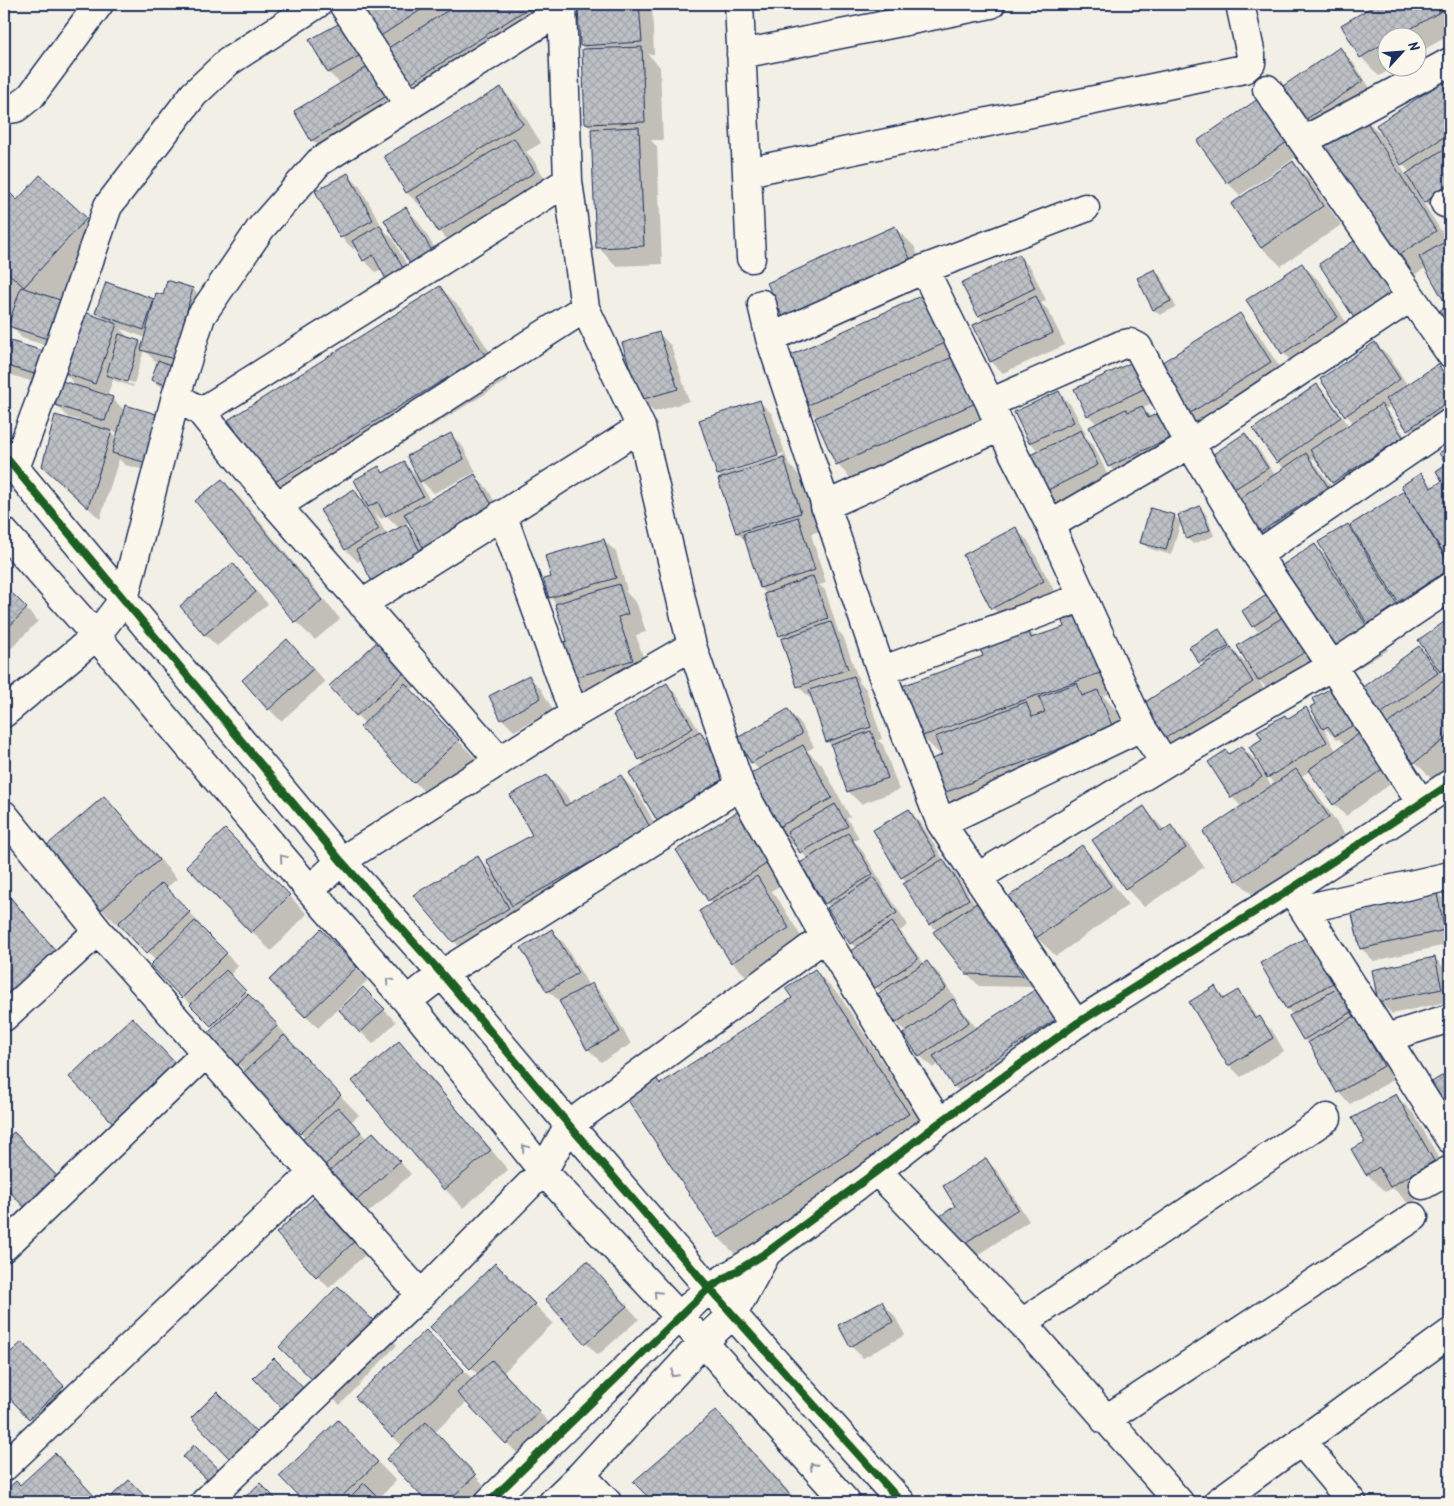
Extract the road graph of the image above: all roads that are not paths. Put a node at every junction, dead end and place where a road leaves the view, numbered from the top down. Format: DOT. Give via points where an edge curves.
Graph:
graph roads {
  1 [pos="99,4"];
  2 [pos="317,4"];
  3 [pos="343,4"];
  4 [pos="739,4"];
  5 [pos="991,4"];
  6 [pos="1240,4"];
  7 [pos="563,6"];
  8 [pos="741,54"];
  9 [pos="1450,62"];
  10 [pos="1267,89"];
  11 [pos="408,105"];
  12 [pos="4,110"];
  13 [pos="1303,141"];
  14 [pos="747,172"];
  15 [pos="568,181"];
  16 [pos="1085,208"];
  17 [pos="751,258"];
  18 [pos="924,269"];
  19 [pos="1412,298"];
  20 [pos="762,304"];
  21 [pos="586,308"];
  22 [pos="770,338"];
  23 [pos="1450,353"];
  24 [pos="176,396"];
  25 [pos="201,412"];
  26 [pos="995,415"];
  27 [pos="1450,423"];
  28 [pos="642,427"];
  29 [pos="1190,444"];
  30 [pos="9,462"];
  31 [pos="277,506"];
  32 [pos="825,506"];
  33 [pos="502,514"];
  34 [pos="1050,525"];
  35 [pos="4,532"];
  36 [pos="1257,554"];
  37 [pos="1450,587"];
  38 [pos="1083,597"];
  39 [pos="124,599"];
  40 [pos="362,604"];
  41 [pos="96,636"];
  42 [pos="692,646"];
  43 [pos="1332,666"];
  44 [pos="881,671"];
  45 [pos="4,713"];
  46 [pos="574,714"];
  47 [pos="1141,727"];
  48 [pos="500,760"];
  49 [pos="1165,763"];
  50 [pos="1450,784"];
  51 [pos="740,786"];
  52 [pos="1421,804"];
  53 [pos="4,815"];
  54 [pos="941,823"];
  55 [pos="341,861"];
  56 [pos="1450,876"];
  57 [pos="978,877"];
  58 [pos="310,890"];
  59 [pos="1297,899"];
  60 [pos="98,930"];
  61 [pos="825,937"];
  62 [pos="442,974"];
  63 [pos="407,1001"];
  64 [pos="4,1017"];
  65 [pos="1450,1018"];
  66 [pos="1076,1024"];
  67 [pos="1386,1038"];
  68 [pos="206,1053"];
  69 [pos="1327,1118"];
  70 [pos="939,1123"];
  71 [pos="568,1125"];
  72 [pos="1450,1139"];
  73 [pos="1450,1170"];
  74 [pos="543,1171"];
  75 [pos="878,1171"];
  76 [pos="312,1174"];
  77 [pos="1423,1185"];
  78 [pos="1414,1216"];
  79 [pos="4,1247"];
  80 [pos="766,1253"];
  81 [pos="709,1288"];
  82 [pos="421,1295"];
  83 [pos="733,1314"];
  84 [pos="679,1318"];
  85 [pos="1022,1323"];
  86 [pos="1450,1333"];
  87 [pos="703,1342"];
  88 [pos="1105,1420"];
  89 [pos="1301,1441"];
  90 [pos="4,1467"];
  91 [pos="581,1475"];
  92 [pos="204,1502"];
  93 [pos="489,1502"];
  94 [pos="553,1502"];
  95 [pos="606,1502"];
  96 [pos="846,1502"];
  97 [pos="901,1502"];
  98 [pos="1179,1502"];
  99 [pos="1218,1502"];
  100 [pos="1352,1502"];
  1 -- 12 [label="street" via="31,96 16,108"];
  2 -- 30 [label="street" via="228,62 201,88 108,206 48,378"];
  3 -- 11 [label="street"];
  4 -- 8 [label="street"];
  5 -- 8 [label="street"];
  6 -- 14 [label="street" via="1251,55 1251,63 1244,69"];
  7 -- 11 [label="street"];
  7 -- 15 [label="street"];
  8 -- 14 [label="street"];
  9 -- 13 [label="street"];
  10 -- 13 [label="street"];
  11 -- 24 [label="street" via="319,162 261,228 201,316"];
  13 -- 19 [label="street"];
  14 -- 17 [label="street"];
  15 -- 21 [label="street"];
  15 -- 25 [label="street"];
  16 -- 18 [label="street"];
  18 -- 22 [label="street"];
  18 -- 26 [label="street"];
  19 -- 23 [label="street"];
  19 -- 29 [label="street"];
  20 -- 22 [label="street"];
  21 -- 28 [label="street"];
  21 -- 31 [label="street"];
  22 -- 32 [label="street"];
  24 -- 25 [label="street"];
  24 -- 39 [label="street"];
  25 -- 31 [label="street"];
  26 -- 29 [label="street" via="1130,343 1138,347"];
  26 -- 32 [label="street"];
  26 -- 34 [label="street"];
  27 -- 36 [label="street"];
  28 -- 33 [label="street"];
  28 -- 42 [label="street"];
  29 -- 34 [label="street"];
  29 -- 36 [label="street"];
  30 -- 39 [label="street"];
  31 -- 40 [label="street"];
  32 -- 44 [label="street"];
  33 -- 40 [label="street"];
  33 -- 46 [label="street"];
  34 -- 38 [label="street"];
  35 -- 41 [label="street"];
  36 -- 43 [label="street"];
  37 -- 43 [label="street"];
  38 -- 44 [label="street"];
  38 -- 47 [label="street"];
  39 -- 41 [label="street"];
  39 -- 55 [label="street"];
  40 -- 48 [label="street"];
  41 -- 45 [label="street"];
  58 -- 41 [label="street, one-way"];
  42 -- 46 [label="street"];
  42 -- 51 [label="street"];
  43 -- 49 [label="street"];
  43 -- 52 [label="street"];
  44 -- 54 [label="street"];
  46 -- 48 [label="street"];
  47 -- 49 [label="street"];
  47 -- 54 [label="street"];
  48 -- 55 [label="street"];
  49 -- 57 [label="street"];
  50 -- 52 [label="street"];
  51 -- 61 [label="street"];
  51 -- 62 [label="street"];
  52 -- 59 [label="street"];
  53 -- 60 [label="street"];
  54 -- 57 [label="street"];
  55 -- 58 [label="street"];
  55 -- 62 [label="street"];
  56 -- 59 [label="street"];
  57 -- 66 [label="street"];
  63 -- 58 [label="street, one-way"];
  59 -- 66 [label="street"];
  59 -- 67 [label="street"];
  60 -- 64 [label="street"];
  60 -- 68 [label="street"];
  61 -- 70 [label="street"];
  61 -- 71 [label="street"];
  62 -- 63 [label="street"];
  62 -- 71 [label="street"];
  74 -- 63 [label="street, one-way"];
  65 -- 67 [label="street"];
  66 -- 70 [label="street"];
  67 -- 72 [label="street"];
  68 -- 76 [label="street"];
  68 -- 79 [label="street"];
  69 -- 85 [label="street"];
  70 -- 75 [label="street"];
  71 -- 74 [label="street"];
  71 -- 81 [label="street"];
  73 -- 77 [label="street"];
  74 -- 82 [label="street"];
  84 -- 74 [label="street, one-way"];
  75 -- 80 [label="street"];
  75 -- 85 [label="street"];
  76 -- 82 [label="street"];
  76 -- 90 [label="street"];
  78 -- 88 [label="street"];
  80 -- 81 [label="street"];
  80 -- 83 [label="street"];
  81 -- 83 [label="street"];
  81 -- 84 [label="street"];
  82 -- 92 [label="street"];
  83 -- 87 [label="street"];
  83 -- 97 [label="street"];
  84 -- 87 [label="street"];
  84 -- 93 [label="street"];
  85 -- 88 [label="street"];
  86 -- 89 [label="street"];
  87 -- 91 [label="street, one-way"];
  96 -- 87 [label="street, one-way"];
  88 -- 98 [label="street"];
  89 -- 99 [label="street"];
  89 -- 100 [label="street"];
  91 -- 94 [label="street"];
  91 -- 95 [label="street"];
}
